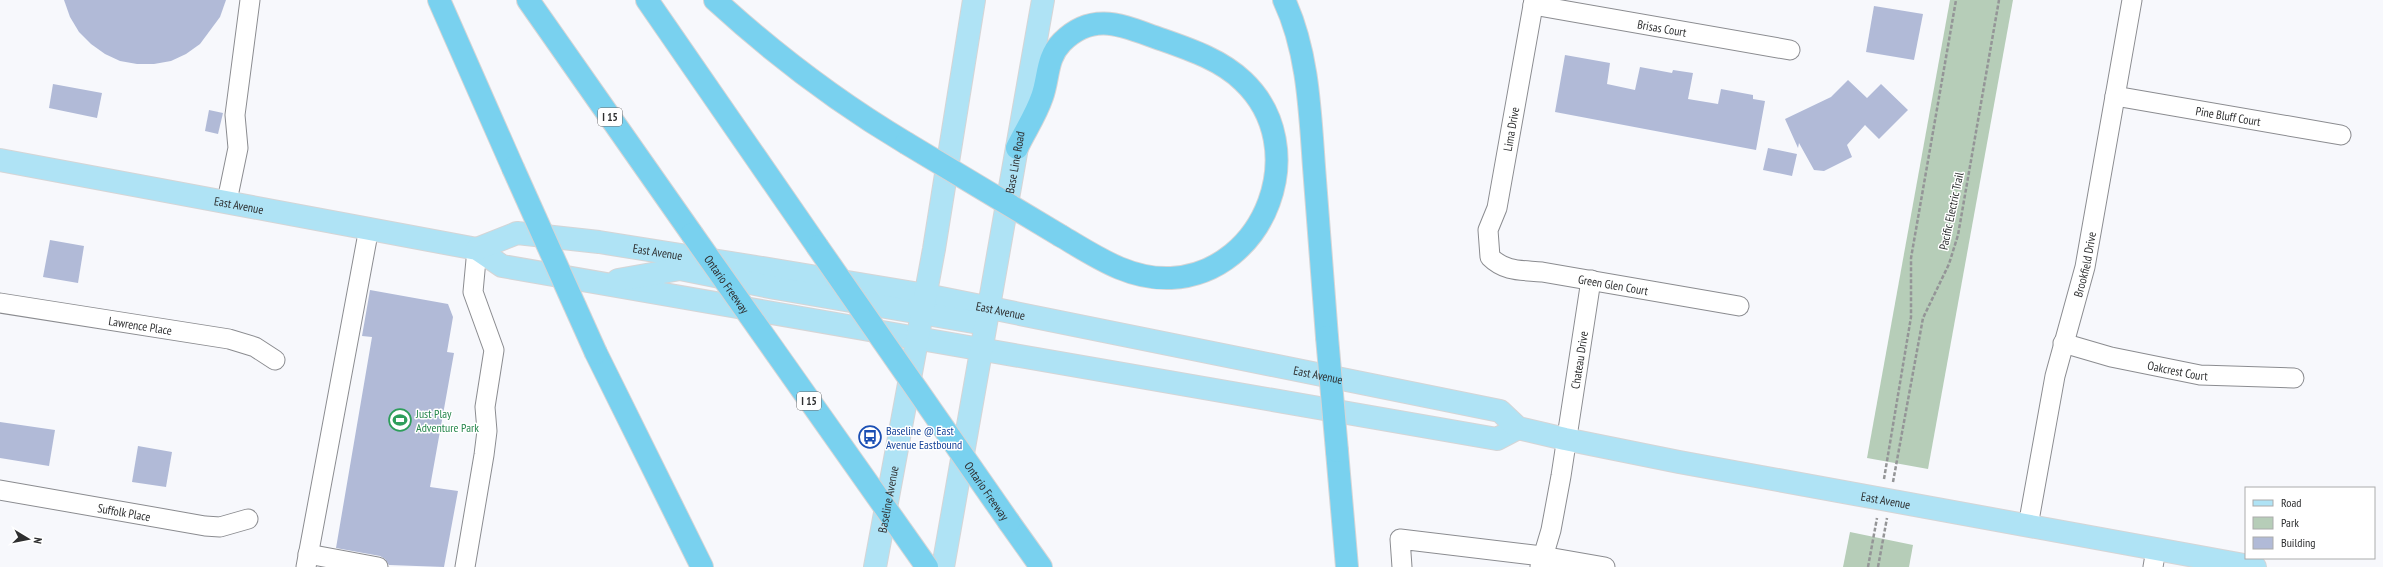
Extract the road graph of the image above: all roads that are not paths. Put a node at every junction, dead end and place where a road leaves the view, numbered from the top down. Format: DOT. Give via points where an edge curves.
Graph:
graph roads {
  1 [pos="250,0"];
  2 [pos="439,0"];
  3 [pos="528,0"];
  4 [pos="647,0"];
  5 [pos="715,0"];
  6 [pos="974,0"];
  7 [pos="1043,0"];
  8 [pos="1284,0"];
  9 [pos="2132,0"];
  10 [pos="1534,3"];
  11 [pos="1790,50"];
  12 [pos="2115,96"];
  13 [pos="2341,135"];
  14 [pos="1017,148"];
  15 [pos="0,160"];
  16 [pos="227,201"];
  17 [pos="369,228"];
  18 [pos="477,249"];
  19 [pos="1490,257"];
  20 [pos="1590,280"];
  21 [pos="604,283"];
  22 [pos="0,303"];
  23 [pos="924,304"];
  24 [pos="1739,306"];
  25 [pos="987,316"];
  26 [pos="917,339"];
  27 [pos="2063,344"];
  28 [pos="981,349"];
  29 [pos="275,360"];
  30 [pos="2294,378"];
  31 [pos="1518,428"];
  32 [pos="1565,439"];
  33 [pos="0,490"];
  34 [pos="248,519"];
  35 [pos="2028,526"];
  36 [pos="2164,559"];
  37 [pos="307,560"];
  38 [pos="1541,562"];
  39 [pos="378,567"];
  40 [pos="465,567"];
  41 [pos="702,567"];
  42 [pos="875,567"];
  43 [pos="927,567"];
  44 [pos="943,567"];
  45 [pos="1041,567"];
  46 [pos="1347,567"];
  47 [pos="1402,567"];
  48 [pos="1605,567"];
  49 [pos="2254,567"];
  1 -- 16 [label="street" via="234,115 238,148"];
  2 -- 41 [label="highway, bridge" via="596,353"];
  3 -- 43 [label="highway, Ontario Freeway / I 15, bridge"];
  4 -- 45 [label="highway, Ontario Freeway, bridge"];
  5 -- 14 [label="highway, bridge" via="810,77 906,143 1119,269 1145,277 1170,278 1193,275 1228,259 1255,231 1269,206 1277,170 1274,137 1267,116 1256,95 1244,82 1216,62 1192,50 1123,26 1102,23 1076,32 1057,47 1049,63 1042,97"];
  6 -- 23 [label="main road"];
  7 -- 14 [label="main road, Base Line Road"];
  8 -- 46 [label="highway, bridge" via="1303,58"];
  9 -- 12 [label="street, Brookfield Drive"];
  10 -- 11 [label="street, Brisas Court"];
  10 -- 19 [label="street, Lima Drive" via="1497,208 1488,230"];
  12 -- 13 [label="street, Pine Bluff Court"];
  12 -- 27 [label="street, Brookfield Drive" via="2085,267"];
  14 -- 25 [label="main road, Base Line Road"];
  15 -- 16 [label="main road, East Avenue"];
  16 -- 17 [label="main road, East Avenue"];
  17 -- 18 [label="main road, East Avenue"];
  17 -- 37 [label="street"];
  18 -- 21 [label="main road, East Avenue" via="502,266"];
  18 -- 23 [label="main road, East Avenue" via="517,232 598,242"];
  18 -- 40 [label="street" via="473,292 494,350 485,406 487,430 484,455"];
  19 -- 20 [label="street, Green Glen Court" via="1499,266 1511,269"];
  20 -- 24 [label="street, Green Glen Court"];
  20 -- 32 [label="street, Chateau Drive"];
  21 -- 23 [label="main road" via="680,269 775,288"];
  21 -- 26 [label="main road, East Avenue"];
  22 -- 29 [label="street, Lawrence Place" via="229,339 255,347"];
  23 -- 25 [label="main road, East Avenue"];
  23 -- 26 [label="main road, Baseline Avenue"];
  25 -- 28 [label="main road"];
  25 -- 31 [label="main road, East Avenue" via="1500,411"];
  26 -- 28 [label="main road, East Avenue"];
  26 -- 42 [label="main road, Baseline Avenue"];
  27 -- 30 [label="street, Oakcrest Court" via="2111,357 2200,375"];
  27 -- 35 [label="street, Brookfield Drive"];
  28 -- 31 [label="main road, East Avenue" via="1497,439"];
  28 -- 44 [label="main road"];
  31 -- 32 [label="main road, East Avenue"];
  32 -- 35 [label="main road, East Avenue"];
  32 -- 38 [label="street, Chateau Drive" via="1551,530"];
  33 -- 34 [label="street, Suffolk Place" via="205,526 220,527"];
  35 -- 36 [label="main road, East Avenue"];
  36 -- 49 [label="main road, East Avenue"];
  37 -- 39 [label="street"];
  38 -- 47 [label="street" via="1400,539"];
  38 -- 48 [label="street"];
}
